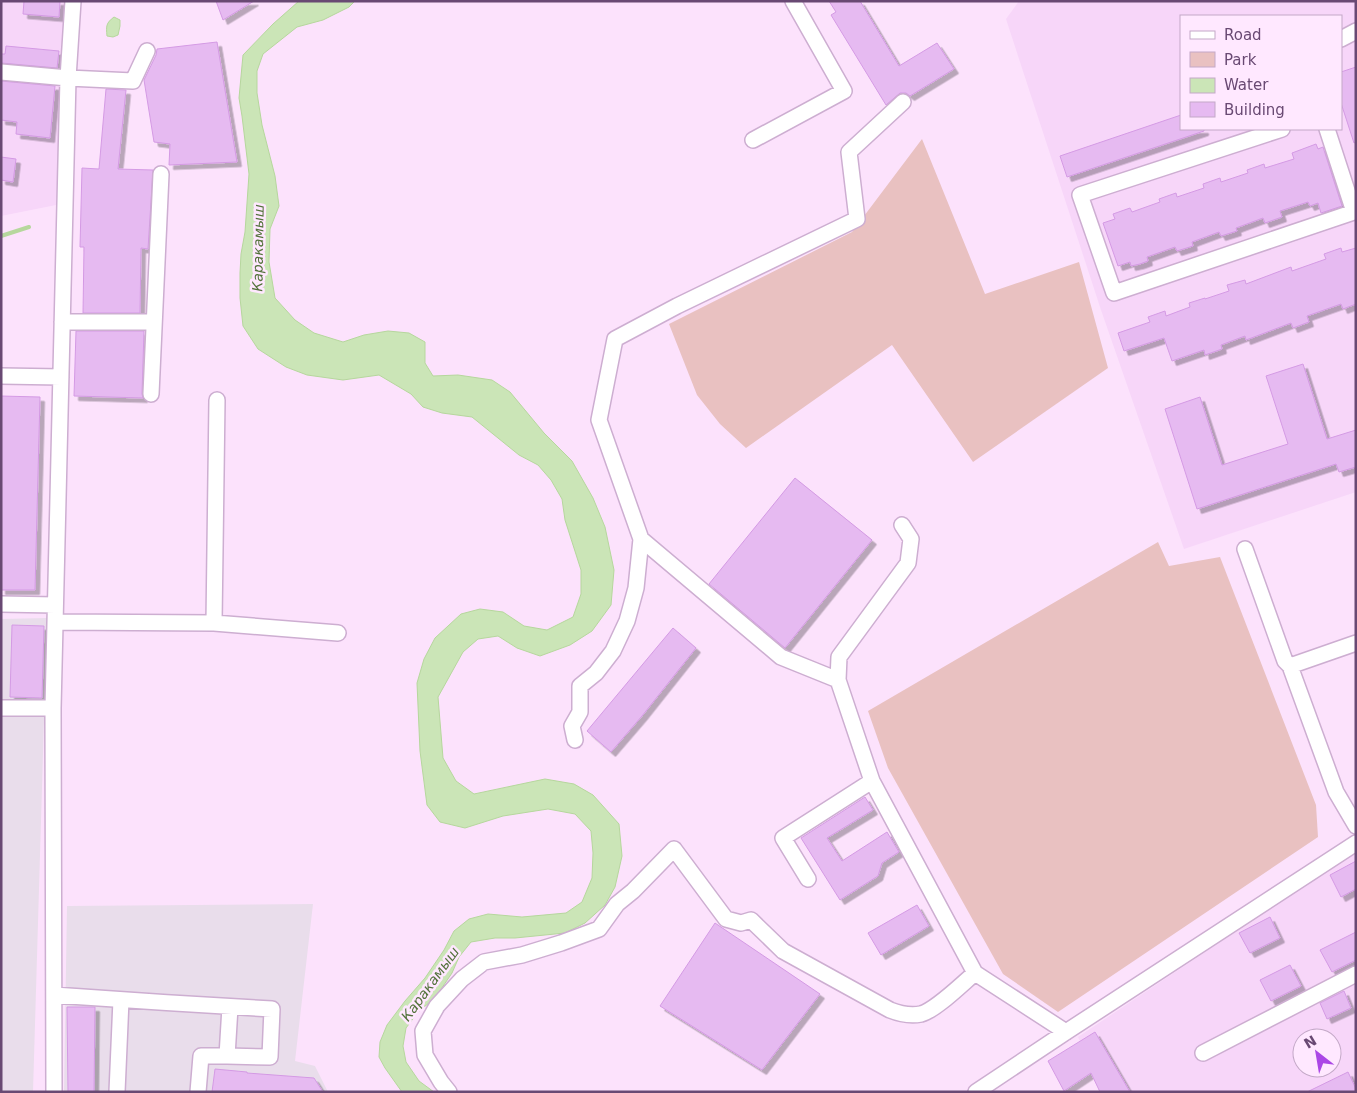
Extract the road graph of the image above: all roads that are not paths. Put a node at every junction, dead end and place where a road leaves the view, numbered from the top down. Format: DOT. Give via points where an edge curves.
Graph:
graph roads {
  1 [pos="73,1"];
  2 [pos="793,1"];
  3 [pos="1356,31"];
  4 [pos="1342,38"];
  5 [pos="147,51"];
  6 [pos="1,72"];
  7 [pos="68,78"];
  8 [pos="903,102"];
  9 [pos="1279,130"];
  10 [pos="1327,130"];
  11 [pos="753,140"];
  12 [pos="161,174"];
  13 [pos="62,322"];
  14 [pos="154,322"];
  15 [pos="1,376"];
  16 [pos="61,377"];
  17 [pos="151,394"];
  18 [pos="218,400"];
  19 [pos="902,525"];
  20 [pos="641,539"];
  21 [pos="1245,549"];
  22 [pos="1,604"];
  23 [pos="56,604"];
  24 [pos="55,622"];
  25 [pos="214,624"];
  26 [pos="338,633"];
  27 [pos="1356,644"];
  28 [pos="1290,666"];
  29 [pos="838,680"];
  30 [pos="1,708"];
  31 [pos="53,708"];
  32 [pos="575,740"];
  33 [pos="872,781"];
  34 [pos="1356,826"];
  35 [pos="1356,843"];
  36 [pos="808,879"];
  37 [pos="976,973"];
  38 [pos="1356,974"];
  39 [pos="54,995"];
  40 [pos="121,1000"];
  41 [pos="230,1007"];
  42 [pos="1066,1032"];
  43 [pos="1203,1053"];
  44 [pos="226,1056"];
  45 [pos="54,1092"];
  46 [pos="117,1092"];
  47 [pos="198,1092"];
  48 [pos="449,1092"];
  49 [pos="976,1092"];
  1 -- 7 [label="street"];
  2 -- 11 [label="street" via="844,91"];
  3 -- 4 [label="street"];
  5 -- 7 [label="street" via="133,81"];
  6 -- 7 [label="street"];
  7 -- 13 [label="street"];
  8 -- 20 [label="street" via="849,152 857,219 615,339 598,420"];
  9 -- 10 [label="street" via="1080,195 1114,293 1354,212"];
  12 -- 14 [label="street"];
  13 -- 14 [label="street"];
  13 -- 16 [label="street"];
  14 -- 17 [label="street"];
  15 -- 16 [label="street"];
  16 -- 23 [label="street"];
  18 -- 25 [label="street"];
  19 -- 29 [label="street" via="911,539 908,563 839,657"];
  20 -- 29 [label="street" via="781,657"];
  20 -- 32 [label="street" via="636,588 627,621 613,651 596,673 580,686 580,712 572,726"];
  21 -- 28 [label="street" via="1285,661"];
  22 -- 23 [label="street"];
  23 -- 24 [label="street"];
  24 -- 25 [label="street"];
  24 -- 31 [label="street"];
  25 -- 26 [label="street"];
  27 -- 28 [label="street"];
  28 -- 34 [label="street" via="1336,792"];
  29 -- 33 [label="street"];
  30 -- 31 [label="street"];
  31 -- 39 [label="street"];
  33 -- 36 [label="street" via="783,838"];
  33 -- 37 [label="street"];
  35 -- 42 [label="street"];
  37 -- 42 [label="street"];
  37 -- 48 [label="street" via="922,1014 902,1015 783,951 751,920 741,923 726,919 674,849 617,904 599,929 522,955 484,962 462,979 437,1006 423,1031 425,1055"];
  38 -- 43 [label="street"];
  39 -- 40 [label="street"];
  39 -- 45 [label="street"];
  40 -- 41 [label="street"];
  40 -- 46 [label="street"];
  41 -- 44 [label="street"];
  41 -- 44 [label="street" via="272,1009 270,1057"];
  42 -- 49 [label="street"];
  44 -- 47 [label="street" via="201,1056"];
}
